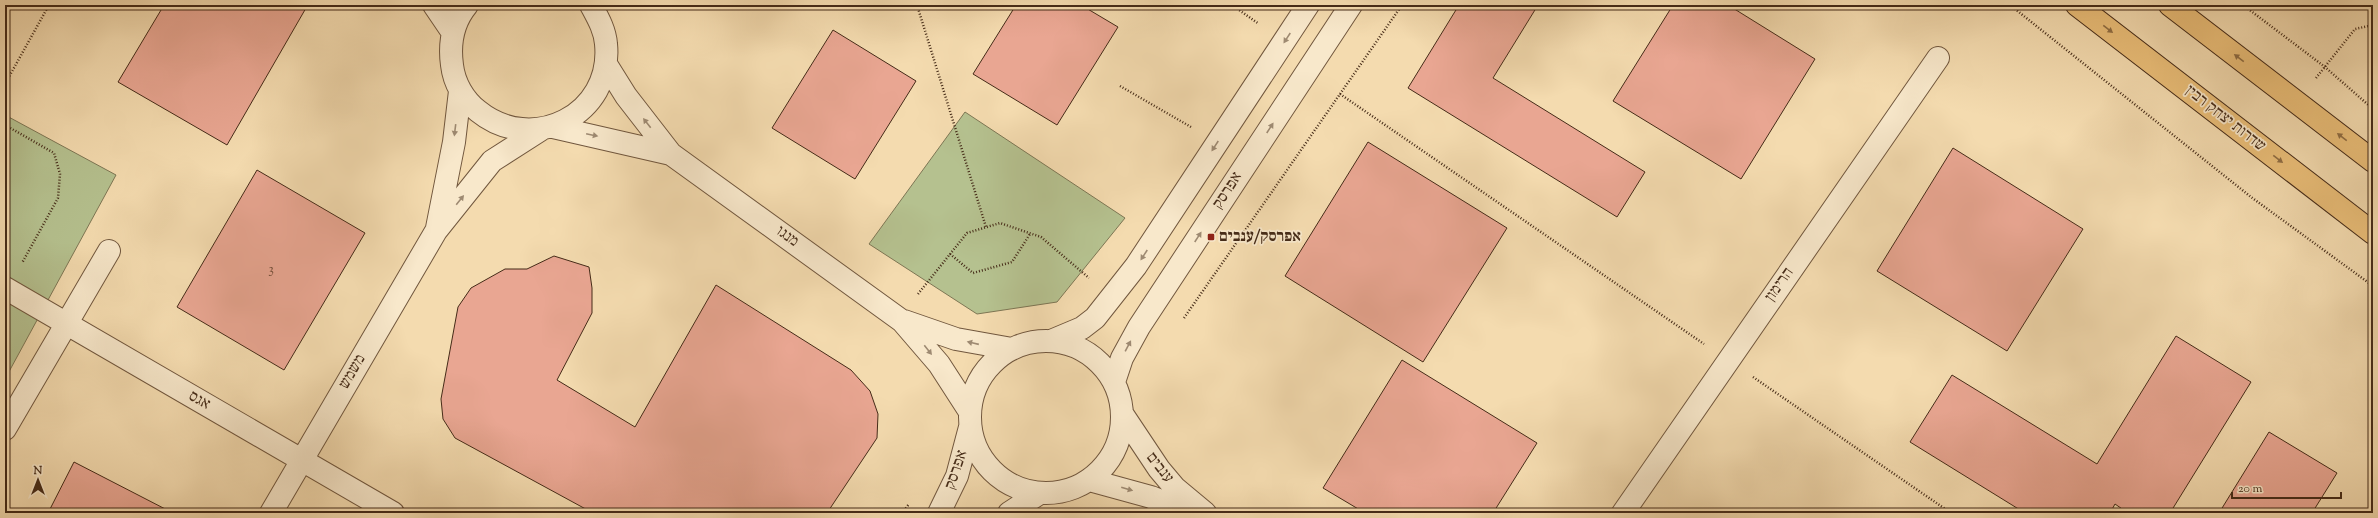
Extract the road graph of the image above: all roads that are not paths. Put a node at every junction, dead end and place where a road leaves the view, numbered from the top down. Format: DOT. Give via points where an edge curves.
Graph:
graph roads {
  1 [pos="434,5"];
  2 [pos="467,5"];
  3 [pos="591,5"];
  4 [pos="1308,5"];
  5 [pos="1351,5"];
  6 [pos="2077,5"];
  7 [pos="2170,5"];
  8 [pos="601,14"];
  9 [pos="452,33"];
  10 [pos="1938,58"];
  11 [pos="606,64"];
  12 [pos="460,91"];
  13 [pos="548,128"];
  14 [pos="671,154"];
  15 [pos="2373,161"];
  16 [pos="436,231"];
  17 [pos="2373,233"];
  18 [pos="109,251"];
  19 [pos="6,289"];
  20 [pos="902,321"];
  21 [pos="66,325"];
  22 [pos="1051,341"];
  23 [pos="1012,349"];
  24 [pos="1114,382"];
  25 [pos="1123,416"];
  26 [pos="970,419"];
  27 [pos="5,429"];
  28 [pos="302,460"];
  29 [pos="1089,480"];
  30 [pos="1040,493"];
  31 [pos="271,513"];
  32 [pos="393,513"];
  33 [pos="939,513"];
  34 [pos="1008,513"];
  35 [pos="1189,513"];
  36 [pos="1205,513"];
  37 [pos="1623,513"];
  1 -- 9 [label="street"];
  2 -- 9 [label="street"];
  3 -- 8 [label="street, משמש"];
  4 -- 22 [label="street, one-way" via="1136,266 1108,304 1082,328"];
  24 -- 5 [label="street, אפרסק, one-way" via="1122,358 1139,327"];
  6 -- 17 [label="main road, שדרות יצחק רבין, one-way"];
  15 -- 7 [label="main road, one-way"];
  8 -- 11 [label="street, משמש"];
  9 -- 12 [label="street" via="452,72"];
  10 -- 37 [label="street, הרימון"];
  11 -- 13 [label="street, משמש" via="600,85 589,102 572,117"];
  14 -- 11 [label="street, מנגו, one-way" via="626,96"];
  12 -- 13 [label="street" via="471,106 486,118 504,127 522,130"];
  12 -- 16 [label="street, משמש, one-way" via="454,142"];
  13 -- 14 [label="street, מנגו, one-way"];
  16 -- 13 [label="street, משמש, one-way" via="492,161"];
  14 -- 20 [label="street, מנגו"];
  16 -- 28 [label="street, משמש"];
  18 -- 21 [label="street"];
  19 -- 21 [label="street, אגס"];
  23 -- 20 [label="street, מנגו, one-way" via="956,339"];
  20 -- 26 [label="street, מנגו, one-way" via="939,364"];
  21 -- 27 [label="street"];
  21 -- 28 [label="street, אגס"];
  22 -- 23 [label="street, אפרסק" via="1031,342"];
  22 -- 24 [label="street" via="1070,345 1088,353 1103,366"];
  23 -- 26 [label="street, אפרסק" via="995,360 982,375 973,393"];
  24 -- 25 [label="street"];
  25 -- 29 [label="street" via="1120,438 1114,452 1101,471"];
  25 -- 36 [label="street, ענבים" via="1163,474 1175,488"];
  26 -- 30 [label="street" via="978,451 993,472 1014,486"];
  26 -- 33 [label="street, אפרסק" via="957,476"];
  28 -- 31 [label="street, משמש"];
  28 -- 32 [label="street, אגס"];
  29 -- 30 [label="street" via="1070,489"];
  29 -- 35 [label="street, ענבים, one-way" via="1151,497"];
  30 -- 34 [label="street"];
}
